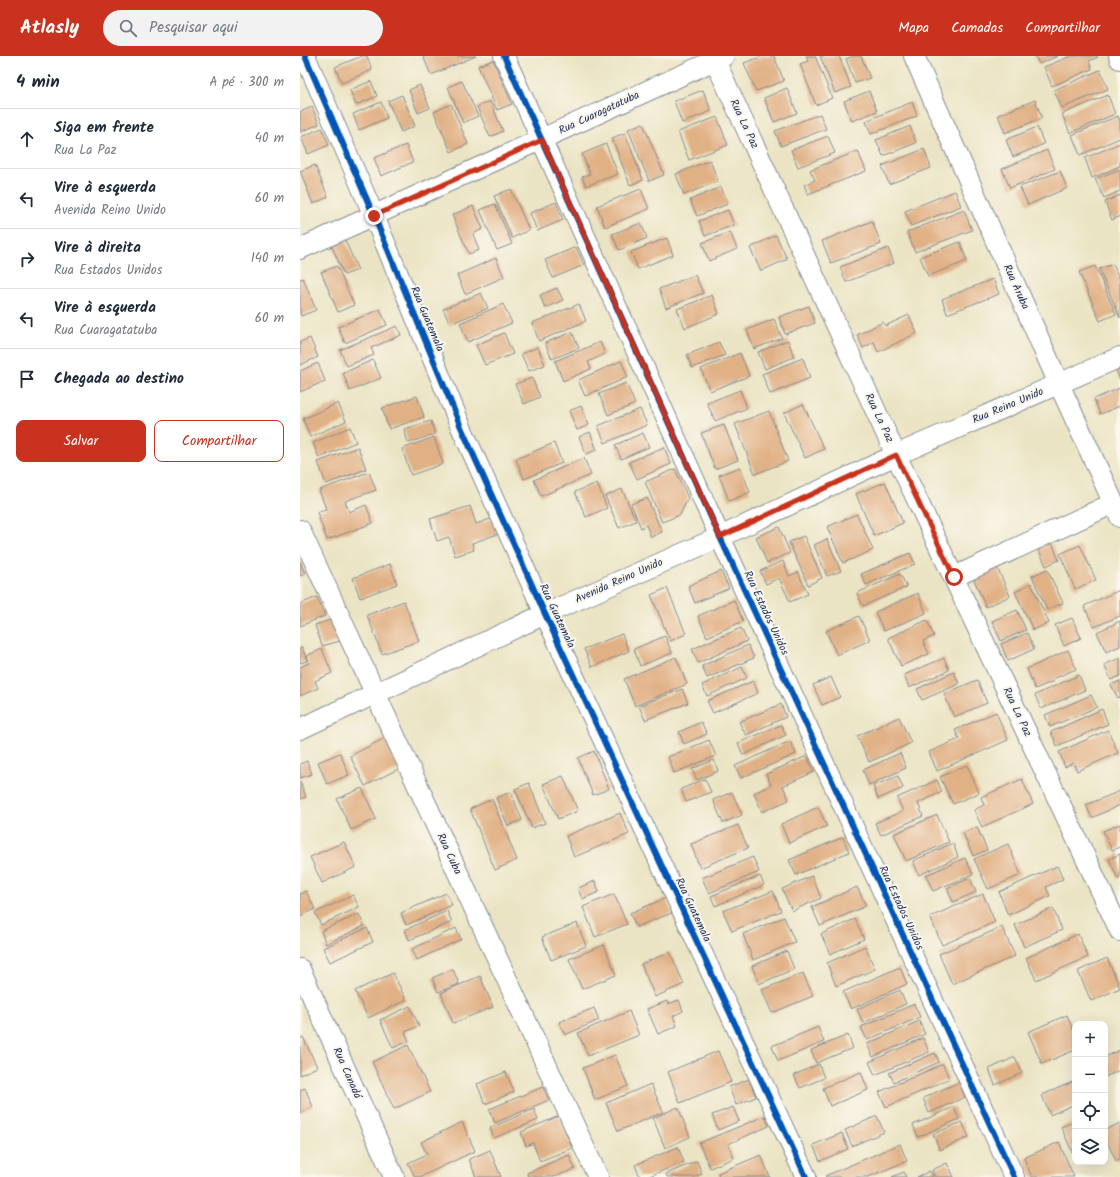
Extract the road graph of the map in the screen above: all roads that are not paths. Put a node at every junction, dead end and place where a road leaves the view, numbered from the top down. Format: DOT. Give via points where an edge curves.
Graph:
graph roads {
  1 [pos="305,56"];
  2 [pos="504,56"];
  3 [pos="914,56"];
  4 [pos="1119,56"];
  5 [pos="718,57"];
  6 [pos="1120,59"];
  7 [pos="542,140"];
  8 [pos="374,216"];
  9 [pos="300,250"];
  10 [pos="1120,357"];
  11 [pos="1059,384"];
  12 [pos="896,455"];
  13 [pos="1117,510"];
  14 [pos="300,530"];
  15 [pos="720,537"];
  16 [pos="954,577"];
  17 [pos="545,614"];
  18 [pos="375,694"];
  19 [pos="300,729"];
  20 [pos="1120,931"];
  21 [pos="300,969"];
  22 [pos="394,1177"];
  23 [pos="598,1177"];
  24 [pos="806,1177"];
  25 [pos="1014,1177"];
  1 -- 8 [label="street, Rua Guatemala"];
  2 -- 7 [label="street, Rua Estados Unidos"];
  3 -- 11 [label="street, Rua Aruba"];
  4 -- 6 [label="street"];
  5 -- 7 [label="street, Rua Cuaragatatuba"];
  5 -- 12 [label="street, Rua La Paz"];
  7 -- 8 [label="street, Rua Cuaragatatuba"];
  7 -- 15 [label="street, Rua Estados Unidos"];
  8 -- 9 [label="street, Rua Cuaragatatuba"];
  8 -- 17 [label="street, Rua Guatemala" via="461,427"];
  10 -- 11 [label="street, Rua Reino Unido"];
  11 -- 12 [label="street, Rua Reino Unido"];
  11 -- 13 [label="street, Rua Aruba"];
  12 -- 15 [label="street, Avenida Reino Unido"];
  12 -- 16 [label="street, Rua La Paz"];
  13 -- 16 [label="street"];
  14 -- 18 [label="street, Rua Cuba"];
  15 -- 17 [label="street, Avenida Reino Unido"];
  15 -- 25 [label="street, Rua Estados Unidos"];
  16 -- 20 [label="street, Rua La Paz"];
  17 -- 18 [label="street, Avenida Reino Unido"];
  17 -- 24 [label="street, Rua Guatemala"];
  18 -- 19 [label="street, Avenida Reino Unido"];
  18 -- 23 [label="street, Rua Cuba"];
  21 -- 22 [label="street, Rua Canadá"];
}
